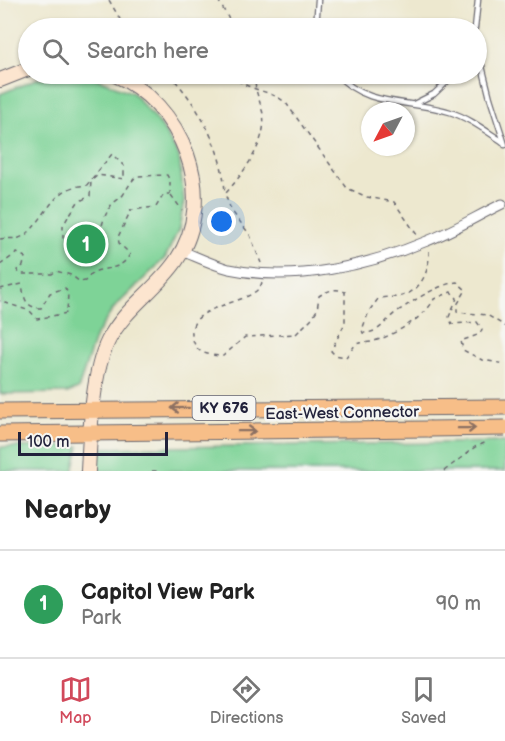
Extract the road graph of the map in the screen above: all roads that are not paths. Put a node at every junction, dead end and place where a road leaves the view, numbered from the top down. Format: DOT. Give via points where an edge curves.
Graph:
graph roads {
  1 [pos="318,0"];
  2 [pos="477,0"];
  3 [pos="317,18"];
  4 [pos="476,18"];
  5 [pos="18,73"];
  6 [pos="0,80"];
  7 [pos="487,80"];
  8 [pos="129,84"];
  9 [pos="345,84"];
  10 [pos="444,84"];
  11 [pos="396,102"];
  12 [pos="415,104"];
  13 [pos="415,104"];
  14 [pos="504,144"];
  15 [pos="503,203"];
  16 [pos="182,251"];
  17 [pos="505,407"];
  18 [pos="94,409"];
  19 [pos="0,411"];
  20 [pos="505,428"];
  21 [pos="0,434"];
  22 [pos="90,434"];
  23 [pos="88,471"];
  1 -- 3 [label="lane"];
  2 -- 4 [label="lane"];
  5 -- 6 [label="street"];
  7 -- 14 [label="lane"];
  8 -- 16 [label="street" via="152,98 177,129 188,155 192,214"];
  9 -- 11 [label="lane" via="378,100"];
  10 -- 13 [label="lane"];
  12 -- 14 [label="lane" via="450,112 478,125"];
  15 -- 16 [label="street" via="429,241 392,254 294,274 226,268"];
  16 -- 18 [label="street" via="112,335 100,363"];
  17 -- 18 [label="main road, East-West Connector / KY 676, one-way"];
  18 -- 19 [label="main road, East-West Connector / KY 676"];
  18 -- 22 [label="street"];
  22 -- 20 [label="main road, East-West Connector / KY 676, one-way, bridge"];
  21 -- 22 [label="main road, East-West Connector / KY 676"];
  22 -- 23 [label="street"];
}
